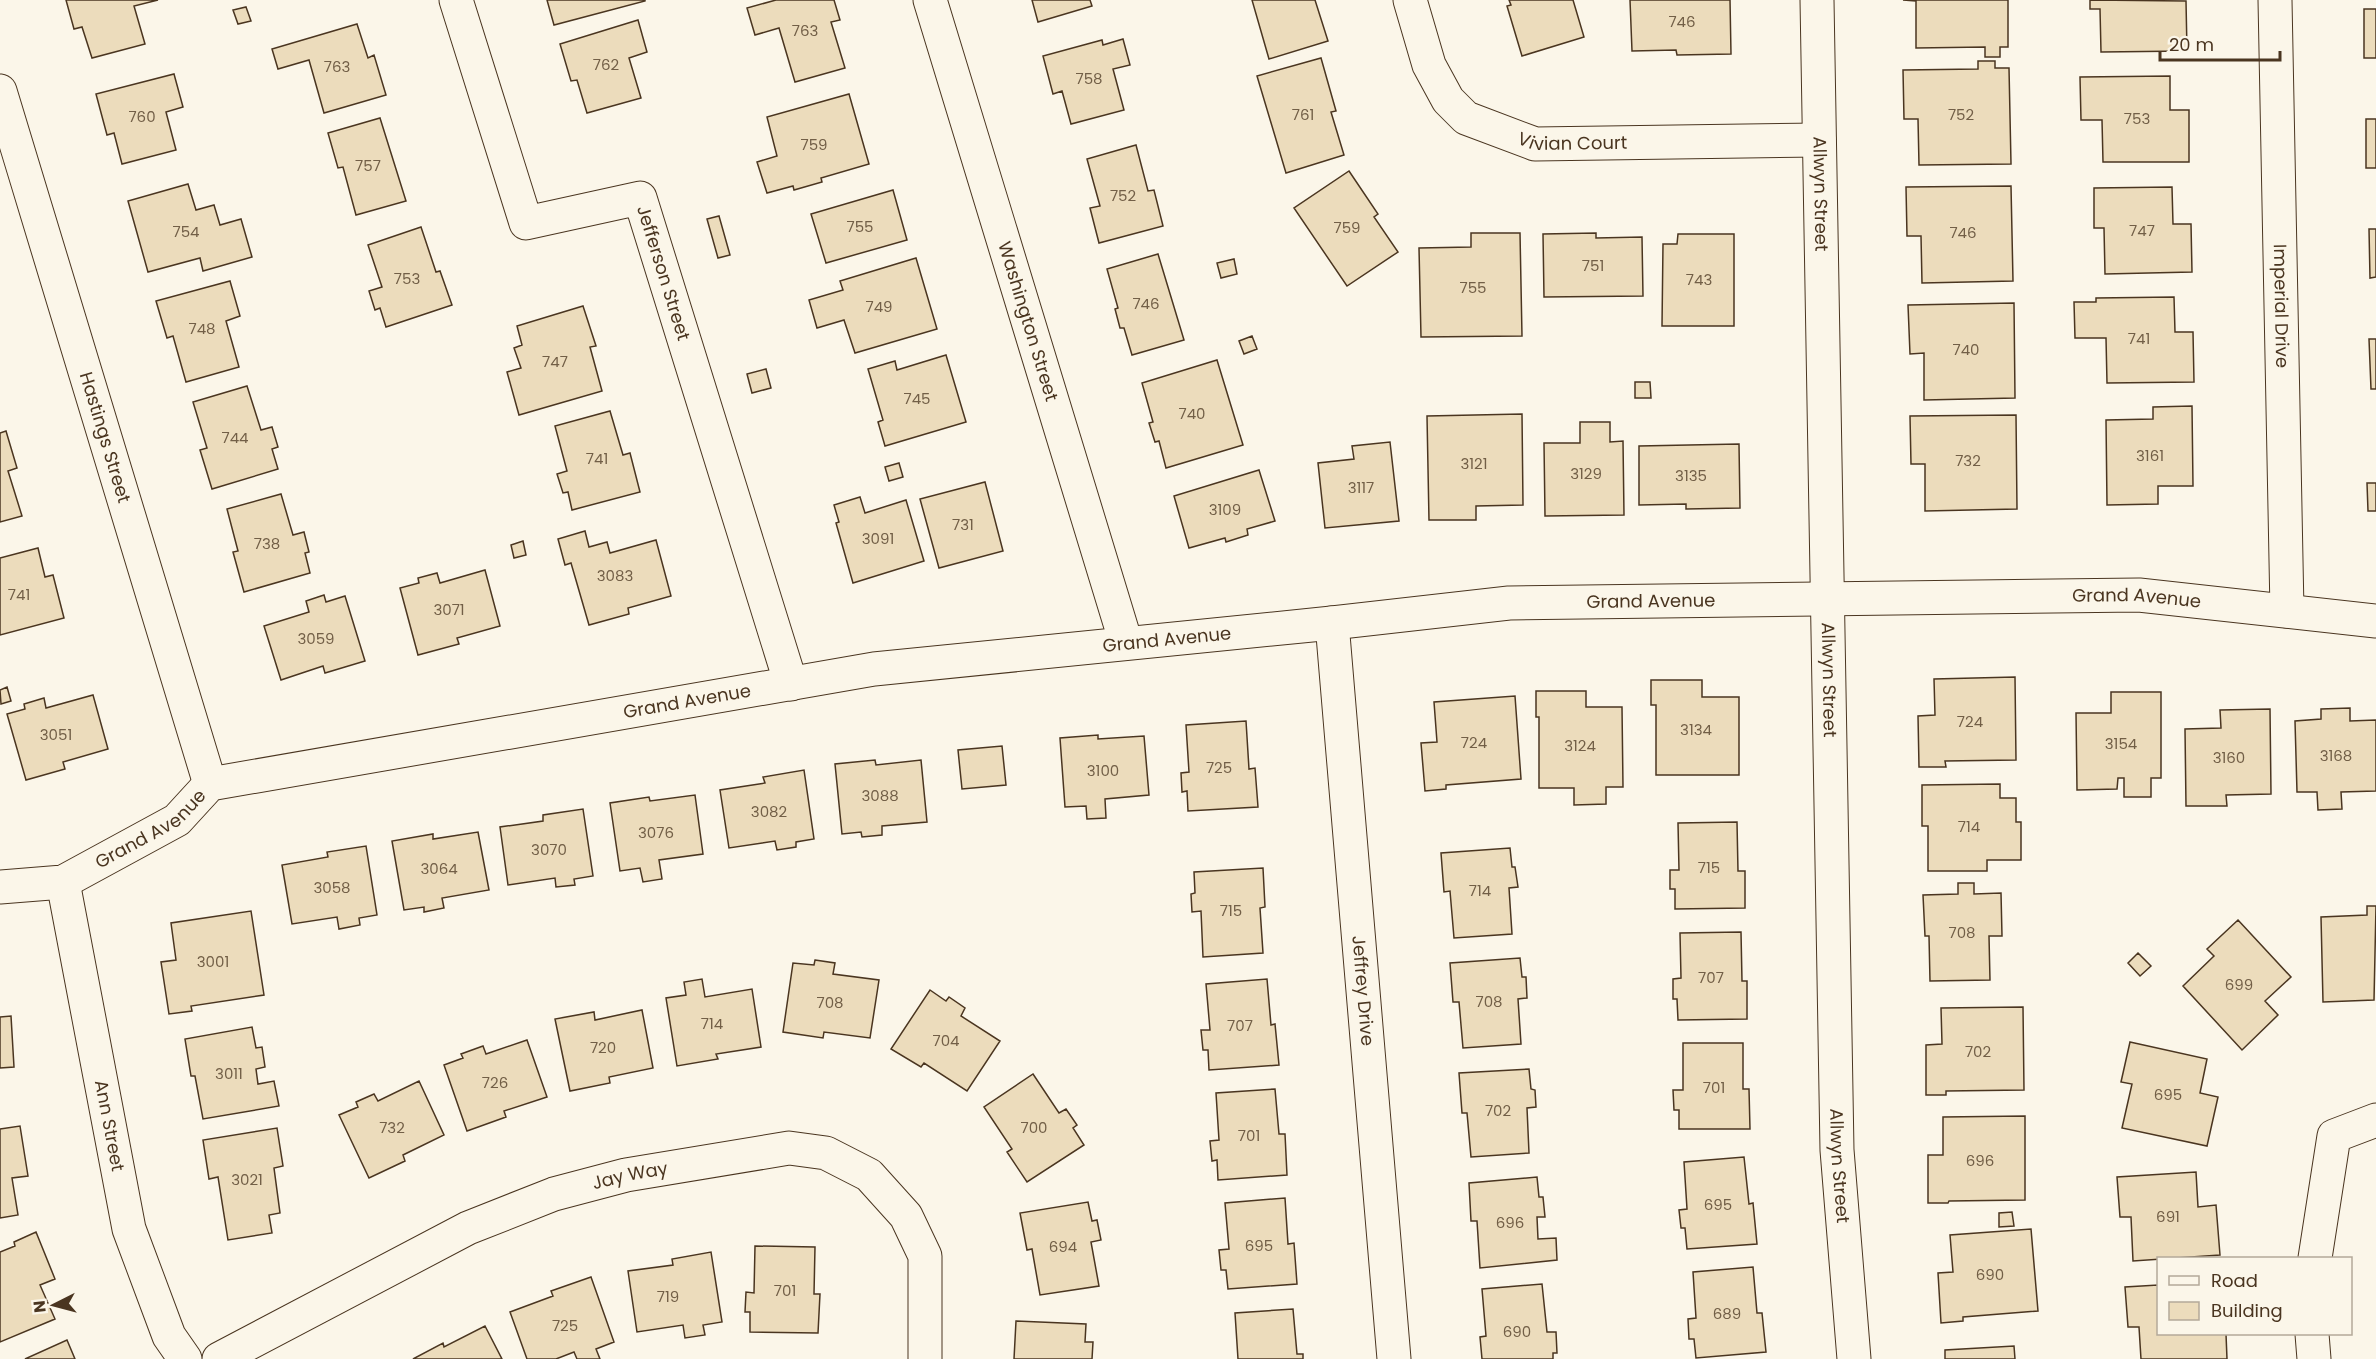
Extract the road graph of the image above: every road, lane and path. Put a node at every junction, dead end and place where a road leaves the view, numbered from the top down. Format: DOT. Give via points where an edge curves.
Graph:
graph roads {
  1 [pos="456,0"];
  2 [pos="930,0"];
  3 [pos="1410,0"];
  4 [pos="1817,0"];
  5 [pos="2275,0"];
  6 [pos="0,91"];
  7 [pos="1819,140"];
  8 [pos="1828,598"];
  9 [pos="2287,611"];
  10 [pos="2376,621"];
  11 [pos="1332,623"];
  12 [pos="1126,643"];
  13 [pos="790,684"];
  14 [pos="210,784"];
  15 [pos="63,882"];
  16 [pos="0,887"];
  17 [pos="2376,1120"];
  18 [pos="2315,1257"];
  19 [pos="2313,1335"];
  20 [pos="185,1359"];
  21 [pos="219,1359"];
  22 [pos="925,1359"];
  23 [pos="1394,1359"];
  24 [pos="1854,1359"];
  25 [pos="2314,1359"];
  1 -- 13 [label="street, Jefferson Street" via="526,223 640,198"];
  2 -- 12 [label="street, Washington Street"];
  3 -- 7 [label="street, Vivian Court" via="1429,65 1448,100 1466,118 1535,144"];
  4 -- 7 [label="street, Allwyn Street"];
  5 -- 9 [label="street, Imperial Drive"];
  6 -- 14 [label="street, Hastings Street"];
  7 -- 8 [label="street, Allwyn Street"];
  8 -- 9 [label="street, Grand Avenue" via="2139,595"];
  8 -- 11 [label="street, Grand Avenue" via="1509,603"];
  8 -- 24 [label="street, Allwyn Street" via="1837,1149"];
  9 -- 10 [label="street, Grand Avenue"];
  11 -- 12 [label="street, Grand Avenue"];
  11 -- 23 [label="street, Jeffrey Drive"];
  12 -- 13 [label="street, Grand Avenue" via="874,669"];
  13 -- 14 [label="street, Grand Avenue"];
  14 -- 15 [label="street, Grand Avenue" via="177,820"];
  15 -- 16 [label="street, Grand Avenue"];
  15 -- 20 [label="street, Ann Street" via="129,1229 169,1336"];
  17 -- 18 [label="street" via="2334,1136"];
  19 -- 25 [label="street"];
  21 -- 22 [label="street, Jay Way" via="468,1228 554,1194 626,1175 789,1148 826,1153 869,1175 906,1216 925,1256"];
}
